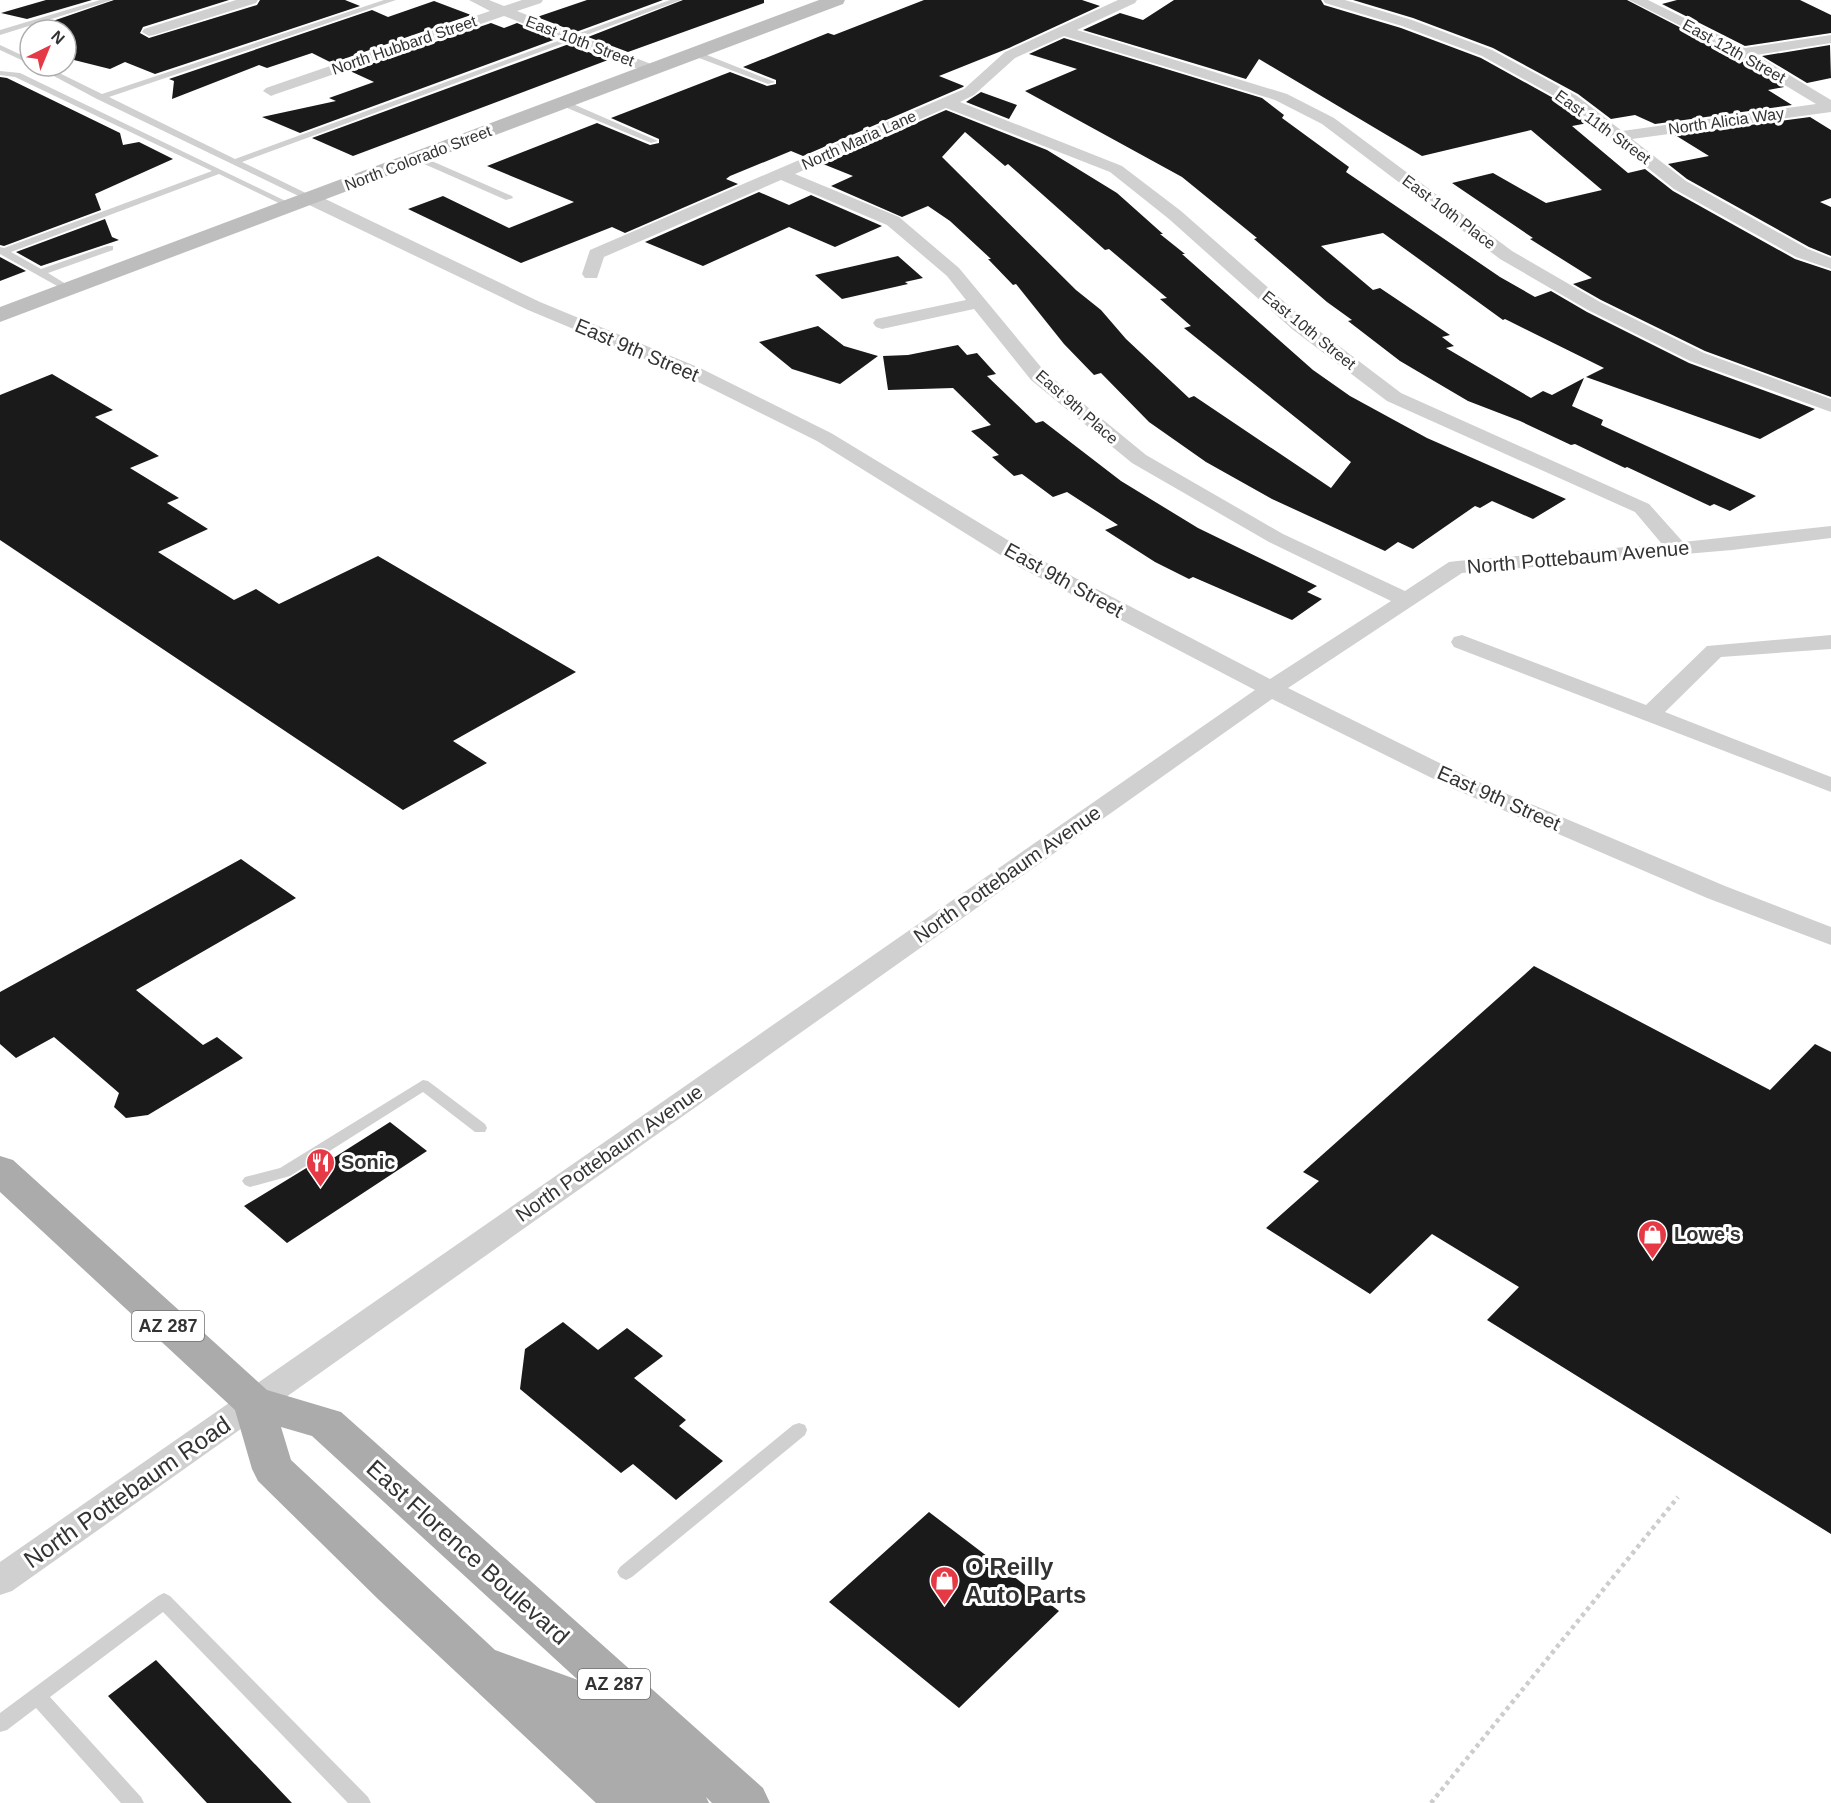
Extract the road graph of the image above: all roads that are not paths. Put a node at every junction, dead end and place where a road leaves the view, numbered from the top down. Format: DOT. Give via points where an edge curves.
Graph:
graph roads {
  1 [pos="108,0"];
  2 [pos="251,0"];
  3 [pos="392,0"];
  4 [pos="476,0"];
  5 [pos="536,0"];
  6 [pos="677,0"];
  7 [pos="836,0"];
  8 [pos="1130,0"];
  9 [pos="1330,0"];
  10 [pos="1636,0"];
  11 [pos="504,11"];
  12 [pos="1065,31"];
  13 [pos="149,32"];
  14 [pos="0,33"];
  15 [pos="573,38"];
  16 [pos="1831,39"];
  17 [pos="0,47"];
  18 [pos="694,53"];
  19 [pos="1742,53"];
  20 [pos="18,56"];
  21 [pos="651,69"];
  22 [pos="0,73"];
  23 [pos="63,78"];
  24 [pos="771,82"];
  25 [pos="271,91"];
  26 [pos="100,97"];
  27 [pos="946,102"];
  28 [pos="563,103"];
  29 [pos="1831,107"];
  30 [pos="1620,136"];
  31 [pos="654,141"];
  32 [pos="418,158"];
  33 [pos="234,162"];
  34 [pos="220,171"];
  35 [pos="781,174"];
  36 [pos="509,198"];
  37 [pos="301,202"];
  38 [pos="110,248"];
  39 [pos="1,251"];
  40 [pos="1831,264"];
  41 [pos="40,273"];
  42 [pos="591,274"];
  43 [pos="69,289"];
  44 [pos="978,303"];
  45 [pos="0,315"];
  46 [pos="882,323"];
  47 [pos="1831,406"];
  48 [pos="1831,532"];
  49 [pos="1677,548"];
  50 [pos="1406,600"];
  51 [pos="1462,642"];
  52 [pos="1831,642"];
  53 [pos="1271,689"];
  54 [pos="1649,715"];
  55 [pos="1831,785"];
  56 [pos="1831,937"];
  57 [pos="480,1128"];
  58 [pos="0,1170"];
  59 [pos="250,1180"];
  60 [pos="253,1402"];
  61 [pos="800,1430"];
  62 [pos="626,1572"];
  63 [pos="0,1581"];
  64 [pos="483,1666"];
  65 [pos="37,1696"];
  66 [pos="0,1724"];
  67 [pos="134,1803"];
  68 [pos="361,1803"];
  69 [pos="629,1803"];
  70 [pos="685,1803"];
  71 [pos="746,1803"];
  1 -- 14 [label="lane"];
  2 -- 13 [label="street"];
  3 -- 26 [label="lane"];
  4 -- 11 [label="street, East 10th Street"];
  5 -- 11 [label="street, North Hubbard Street"];
  6 -- 15 [label="lane"];
  7 -- 18 [label="street, North Colorado Street"];
  8 -- 12 [label="street, North Maria Lane"];
  9 -- 30 [label="street, East 11th Street" via="1487,53 1571,99"];
  10 -- 19 [label="street, East 12th Street"];
  11 -- 15 [label="street, East 10th Street"];
  11 -- 25 [label="street, North Hubbard Street"];
  12 -- 27 [label="street, North Maria Lane" via="1010,55 969,92"];
  12 -- 47 [label="street, East 10th Place" via="1281,97 1328,121 1506,255 1594,306 1697,357"];
  15 -- 21 [label="street, East 10th Street"];
  15 -- 33 [label="lane"];
  16 -- 19 [label="street"];
  17 -- 20 [label="lane"];
  18 -- 21 [label="street, North Colorado Street"];
  18 -- 24 [label="lane"];
  19 -- 29 [label="street, East 12th Street"];
  21 -- 28 [label="street, North Colorado Street"];
  22 -- 34 [label="lane" via="17,75"];
  23 -- 26 [label="lane"];
  26 -- 33 [label="lane"];
  27 -- 35 [label="street, North Maria Lane"];
  27 -- 49 [label="street, East 10th Street" via="1116,169 1175,215 1299,325 1394,397 1642,508"];
  28 -- 31 [label="lane"];
  28 -- 32 [label="street, North Colorado Street"];
  29 -- 30 [label="street, North Alicia Way"];
  30 -- 40 [label="street, East 11th Street" via="1680,185 1802,253"];
  32 -- 36 [label="lane"];
  32 -- 37 [label="street, North Colorado Street"];
  33 -- 37 [label="lane"];
  34 -- 37 [label="lane"];
  34 -- 39 [label="lane"];
  35 -- 42 [label="street, North Maria Lane" via="596,254"];
  35 -- 44 [label="street, East 9th Place" via="893,221 952,272"];
  37 -- 43 [label="street, North Colorado Street"];
  37 -- 53 [label="street, East 9th Street" via="693,372 824,437 1031,564"];
  38 -- 41 [label="lane"];
  39 -- 41 [label="lane"];
  41 -- 43 [label="lane"];
  43 -- 45 [label="street, North Colorado Street"];
  44 -- 46 [label="street"];
  44 -- 50 [label="street, East 9th Place" via="1038,376 1139,459 1276,538"];
  48 -- 49 [label="street, North Pottebaum Avenue"];
  49 -- 50 [label="street, North Pottebaum Avenue" via="1457,567"];
  50 -- 53 [label="street, North Pottebaum Avenue"];
  51 -- 54 [label="street"];
  52 -- 54 [label="street" via="1715,651"];
  53 -- 56 [label="street, East 9th Street" via="1465,785"];
  53 -- 60 [label="street, North Pottebaum Avenue"];
  54 -- 55 [label="street"];
  57 -- 59 [label="lane" via="423,1085 285,1172"];
  58 -- 60 [label="main road, East Florence Boulevard / AZ 287"];
  60 -- 63 [label="street, North Pottebaum Road"];
  60 -- 64 [label="main road" via="273,1468"];
  60 -- 71 [label="main road, East Florence Boulevard / AZ 287" via="326,1424"];
  61 -- 62 [label="lane"];
  64 -- 69 [label="main road"];
  64 -- 70 [label="main road" via="572,1698"];
  65 -- 66 [label="lane"];
  65 -- 67 [label="lane"];
  65 -- 68 [label="lane" via="164,1601"];
}
